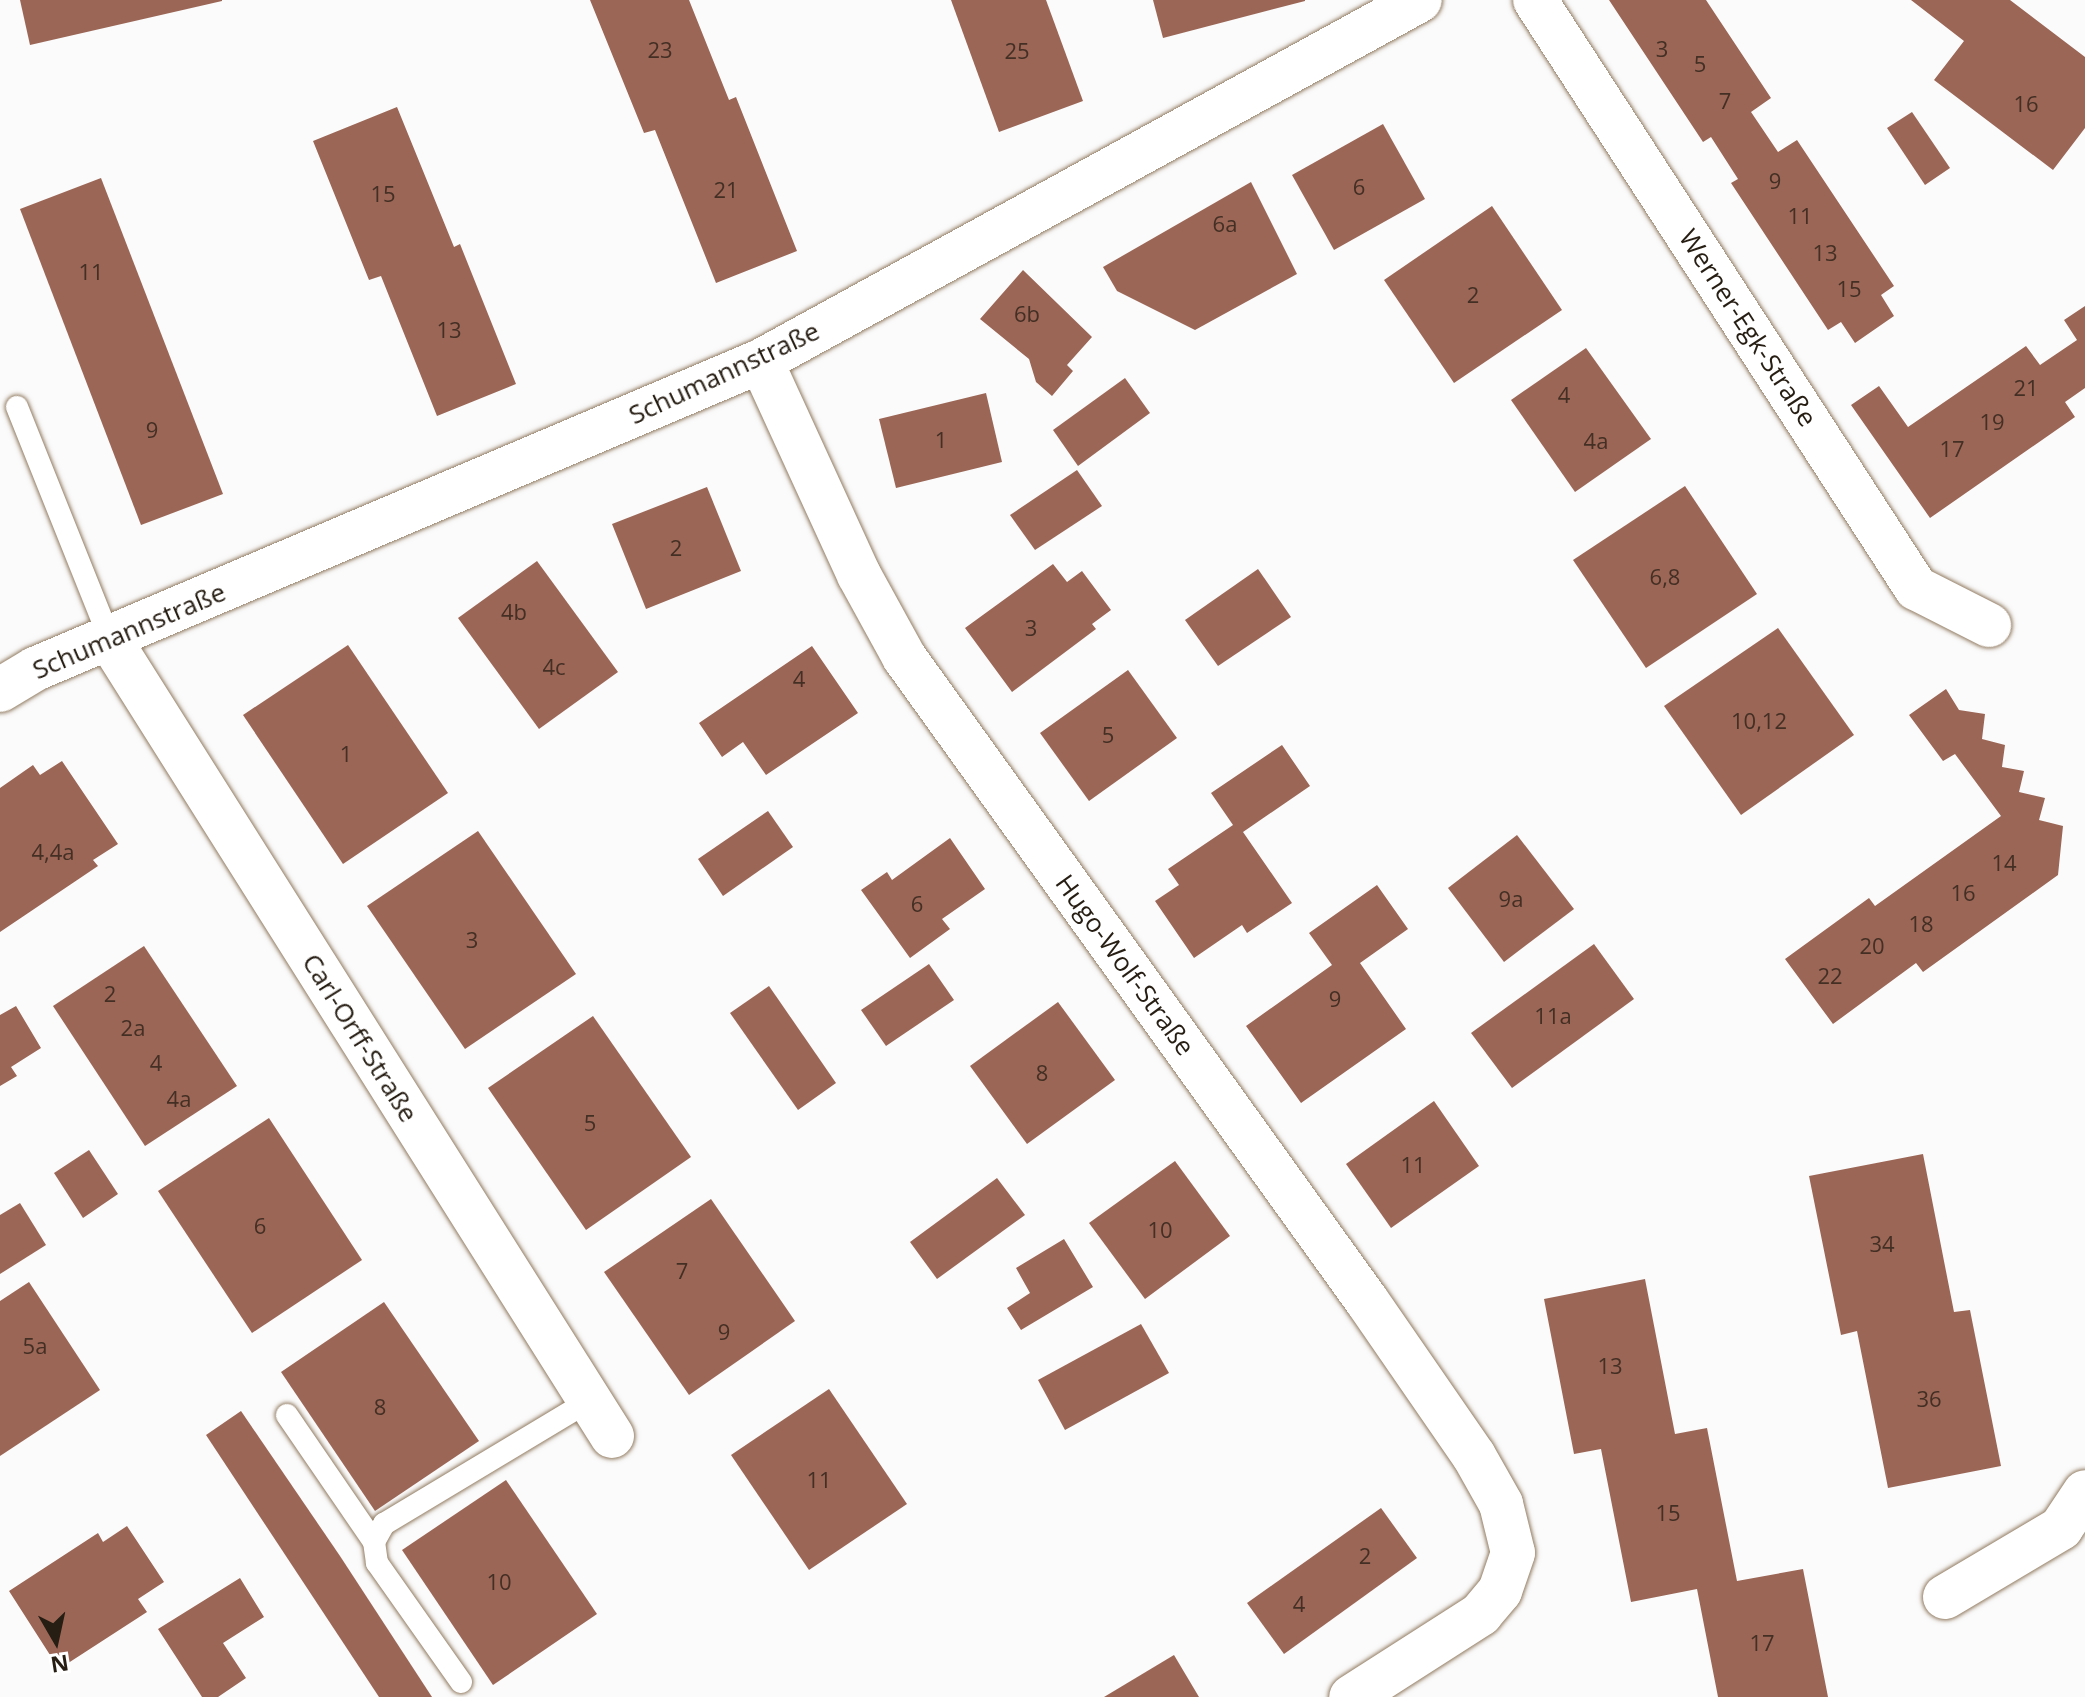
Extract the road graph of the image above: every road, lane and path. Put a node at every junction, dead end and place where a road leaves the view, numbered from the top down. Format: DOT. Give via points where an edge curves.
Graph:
graph roads {
  1 [pos="1420,0"];
  2 [pos="1535,0"];
  3 [pos="761,361"];
  4 [pos="17,407"];
  5 [pos="1989,625"];
  6 [pos="110,640"];
  7 [pos="0,690"];
  8 [pos="287,1415"];
  9 [pos="600,1418"];
  10 [pos="2085,1492"];
  11 [pos="374,1542"];
  12 [pos="1945,1597"];
  13 [pos="461,1682"];
  14 [pos="1351,1697"];
  1 -- 3 [label="street, Schumannstraße"];
  2 -- 5 [label="street, Werner-Egk-Straße" via="1916,588"];
  3 -- 6 [label="street, Schumannstraße"];
  3 -- 14 [label="street, Hugo-Wolf-Straße" via="859,575 904,657 1367,1301 1501,1504 1513,1553 1500,1591 1481,1614"];
  4 -- 6 [label="lane"];
  6 -- 7 [label="street, Schumannstraße" via="35,669"];
  6 -- 9 [label="street, Carl-Orff-Straße"];
  8 -- 11 [label="lane"];
  9 -- 11 [label="lane" via="384,1524"];
  10 -- 12 [label="street" via="2061,1528"];
  11 -- 13 [label="lane" via="377,1563"];
}
